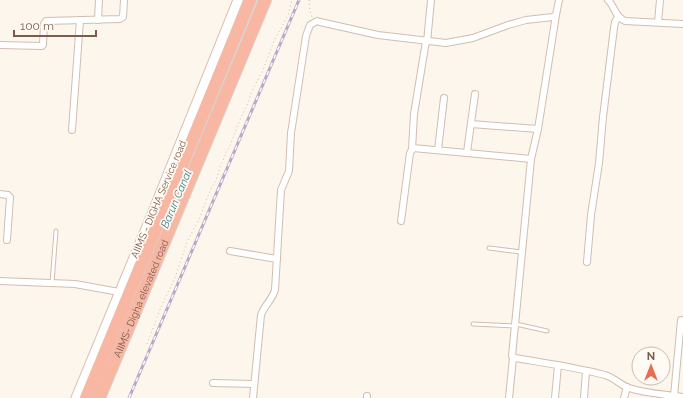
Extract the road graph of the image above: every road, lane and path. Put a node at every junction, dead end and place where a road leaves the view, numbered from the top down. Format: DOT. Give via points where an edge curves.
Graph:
graph roads {
  1 [pos="99,0"];
  2 [pos="124,0"];
  3 [pos="238,0"];
  4 [pos="250,0"];
  5 [pos="265,0"];
  6 [pos="292,0"];
  7 [pos="310,0"];
  8 [pos="431,0"];
  9 [pos="559,0"];
  10 [pos="608,0"];
  11 [pos="660,0"];
  12 [pos="556,15"];
  13 [pos="618,17"];
  14 [pos="80,20"];
  15 [pos="98,20"];
  16 [pos="317,21"];
  17 [pos="658,22"];
  18 [pos="683,24"];
  19 [pos="426,42"];
  20 [pos="0,45"];
  21 [pos="475,94"];
  22 [pos="444,98"];
  23 [pos="471,124"];
  24 [pos="538,129"];
  25 [pos="72,130"];
  26 [pos="412,149"];
  27 [pos="438,150"];
  28 [pos="466,152"];
  29 [pos="531,159"];
  30 [pos="0,194"];
  31 [pos="401,221"];
  32 [pos="56,231"];
  33 [pos="7,240"];
  34 [pos="489,248"];
  35 [pos="230,251"];
  36 [pos="522,252"];
  37 [pos="277,260"];
  38 [pos="587,262"];
  39 [pos="0,281"];
  40 [pos="52,283"];
  41 [pos="119,292"];
  42 [pos="681,320"];
  43 [pos="473,324"];
  44 [pos="516,325"];
  45 [pos="547,330"];
  46 [pos="147,344"];
  47 [pos="513,358"];
  48 [pos="558,365"];
  49 [pos="586,371"];
  50 [pos="213,383"];
  51 [pos="254,384"];
  52 [pos="627,387"];
  53 [pos="675,396"];
  54 [pos="683,397"];
  55 [pos="76,398"];
  56 [pos="86,398"];
  57 [pos="99,398"];
  58 [pos="253,398"];
  59 [pos="508,398"];
  60 [pos="555,398"];
  61 [pos="584,398"];
  62 [pos="624,398"];
  1 -- 15 [label="street"];
  2 -- 15 [label="street" via="121,19"];
  3 -- 41 [label="main road, AIIMS - DIGHA Service road"];
  4 -- 56 [label="highway, AIIMS- Digha elevated road"];
  5 -- 57 [label="highway, AIIMS- Digha elevated road"];
  6 -- 46 [label="path" via="288,16 274,41 187,242"];
  7 -- 16 [label="path" via="311,16"];
  8 -- 19 [label="street"];
  9 -- 12 [label="street"];
  10 -- 13 [label="street"];
  11 -- 17 [label="street"];
  12 -- 19 [label="street" via="519,22 454,43"];
  12 -- 24 [label="street"];
  13 -- 17 [label="street" via="633,22"];
  13 -- 38 [label="street" via="613,35"];
  14 -- 15 [label="street"];
  14 -- 20 [label="street" via="45,22 42,46"];
  14 -- 25 [label="street"];
  16 -- 19 [label="street" via="378,35"];
  16 -- 37 [label="street" via="310,25 306,36 291,134 289,171 281,190"];
  17 -- 18 [label="street"];
  19 -- 26 [label="street" via="414,114"];
  21 -- 23 [label="street"];
  22 -- 27 [label="street"];
  23 -- 24 [label="street"];
  23 -- 28 [label="street"];
  24 -- 29 [label="street"];
  26 -- 27 [label="street"];
  26 -- 31 [label="street"];
  27 -- 28 [label="street"];
  28 -- 29 [label="street"];
  29 -- 36 [label="street"];
  30 -- 33 [label="street" via="10,197"];
  32 -- 40 [label="lane"];
  34 -- 36 [label="lane"];
  35 -- 37 [label="street"];
  36 -- 44 [label="street"];
  37 -- 51 [label="street" via="273,295 260,315"];
  39 -- 40 [label="street"];
  40 -- 41 [label="street"];
  41 -- 55 [label="main road, AIIMS - DIGHA Service road"];
  42 -- 53 [label="street"];
  43 -- 44 [label="lane"];
  44 -- 45 [label="lane"];
  44 -- 47 [label="street"];
  47 -- 48 [label="street"];
  47 -- 59 [label="street"];
  48 -- 49 [label="street"];
  48 -- 60 [label="street"];
  49 -- 52 [label="street" via="613,378"];
  49 -- 61 [label="street"];
  50 -- 51 [label="street"];
  51 -- 58 [label="street"];
  52 -- 53 [label="street"];
  52 -- 62 [label="street"];
  53 -- 54 [label="street"];
}
